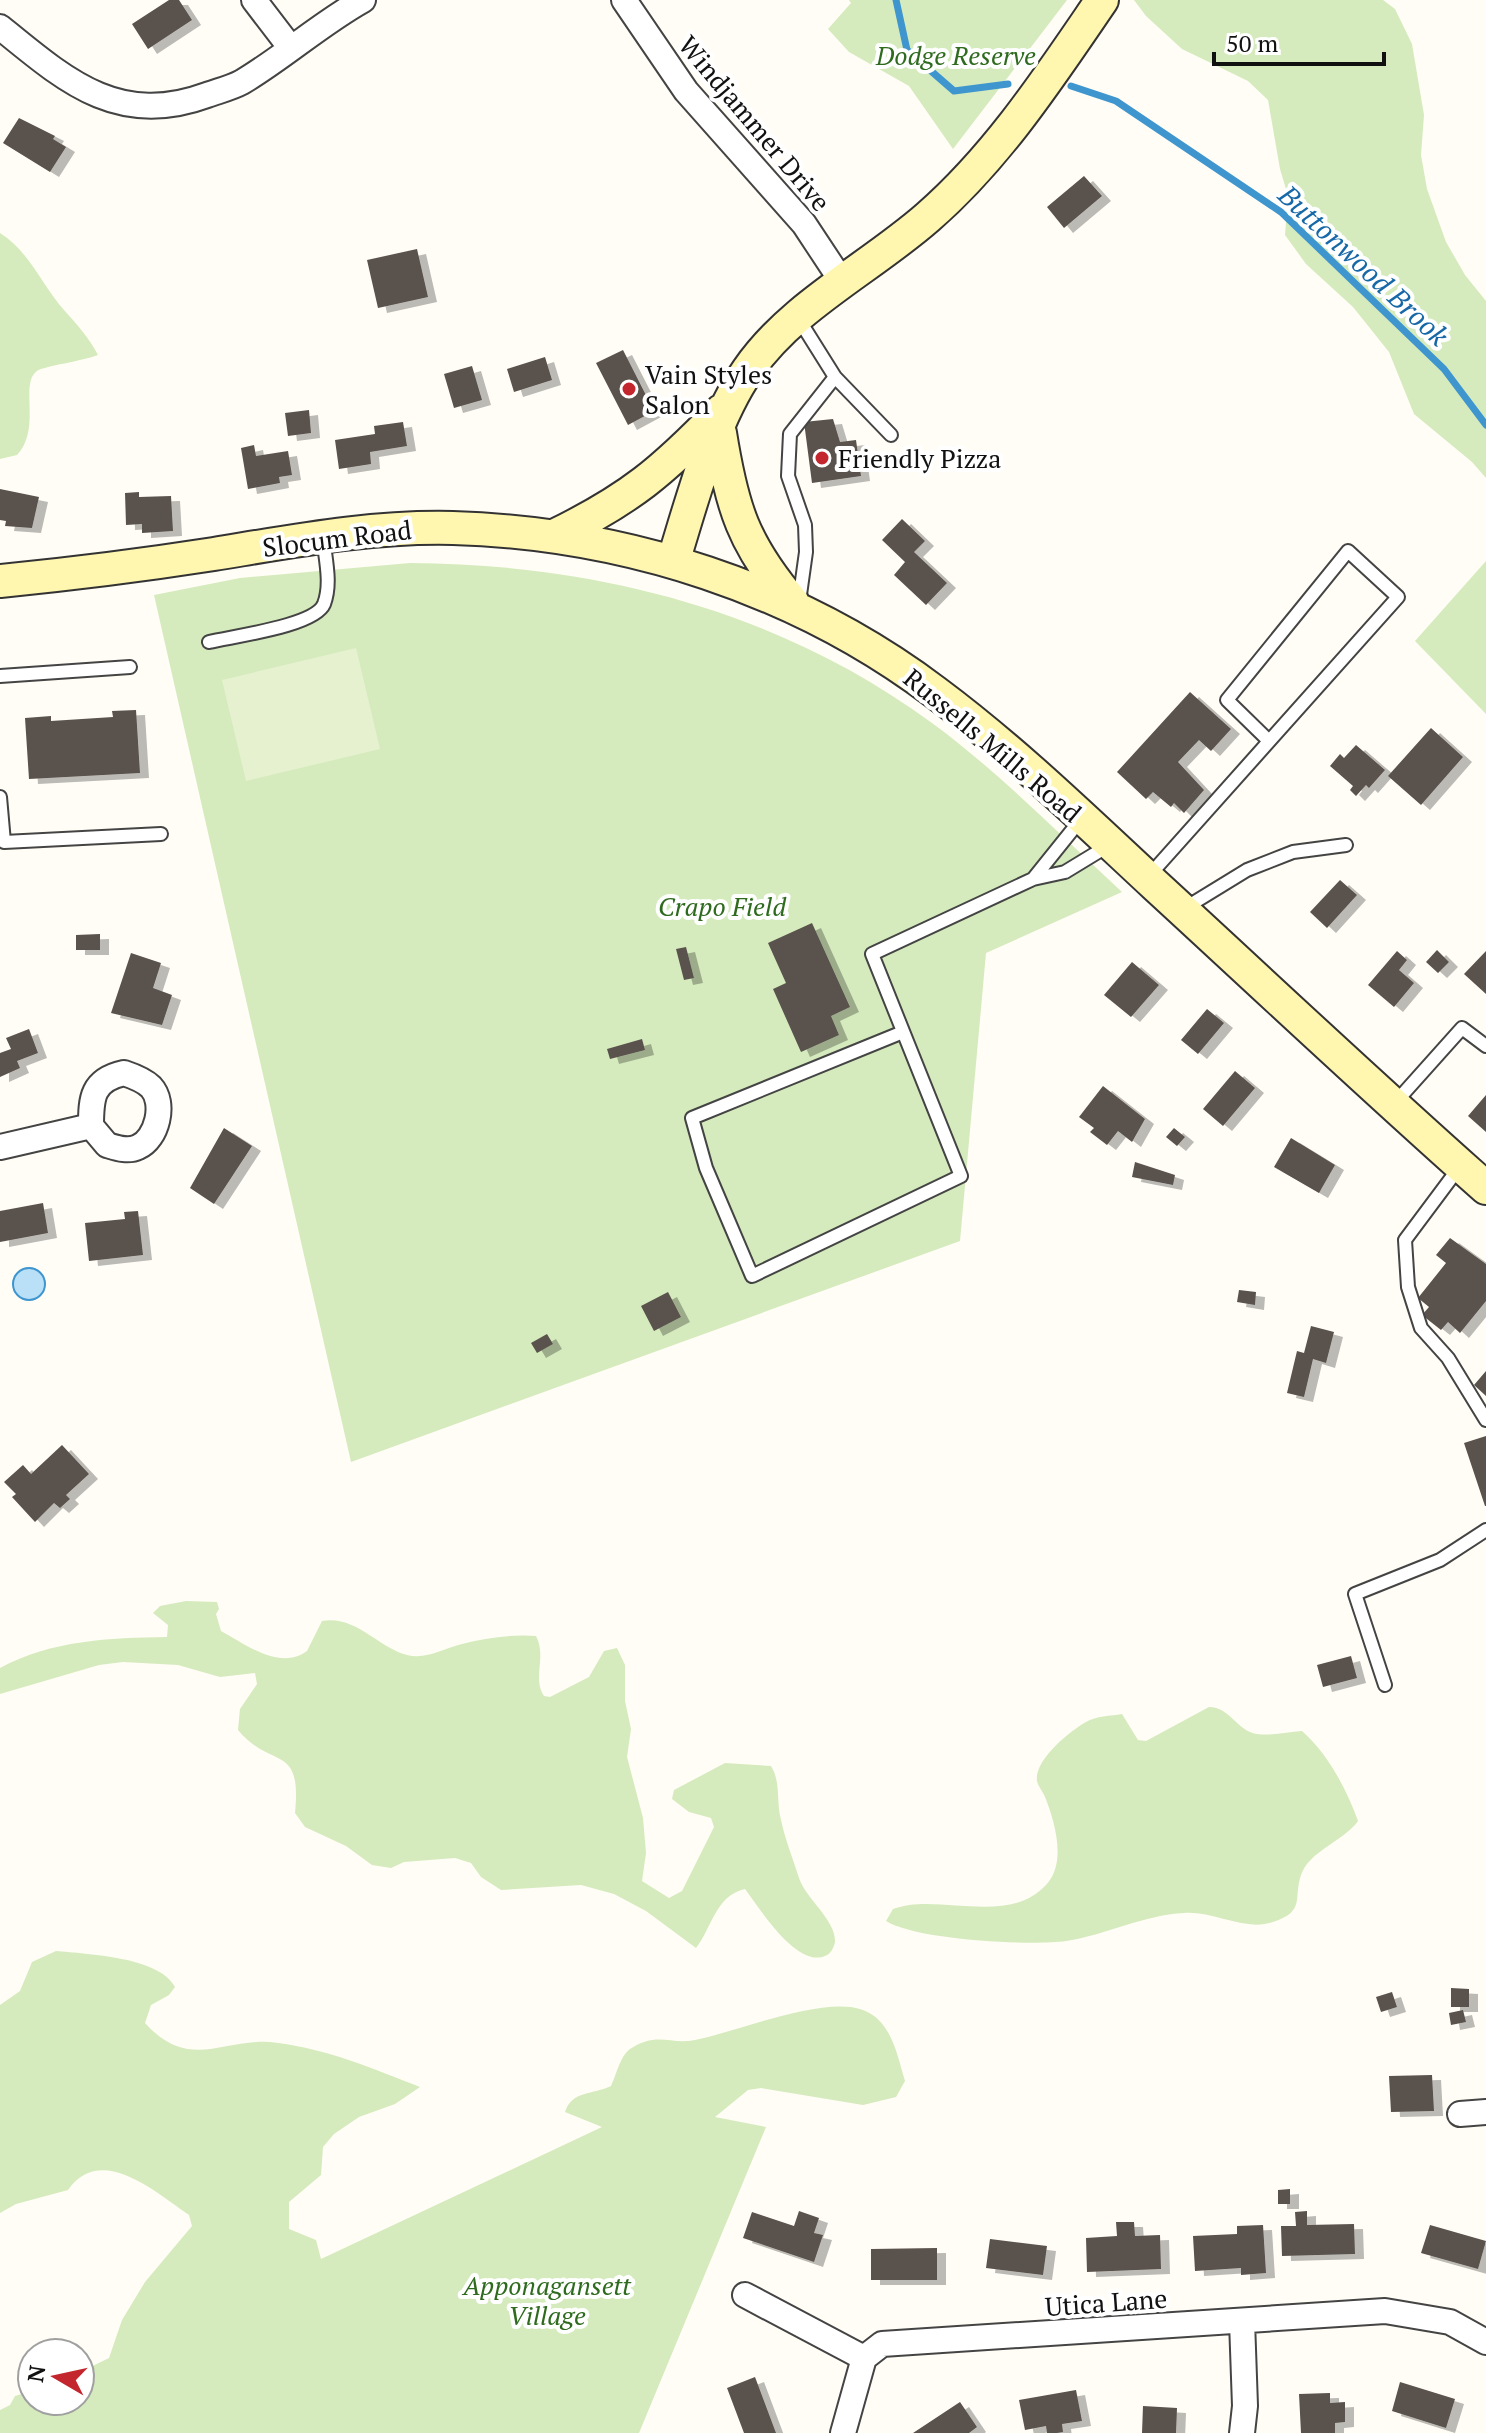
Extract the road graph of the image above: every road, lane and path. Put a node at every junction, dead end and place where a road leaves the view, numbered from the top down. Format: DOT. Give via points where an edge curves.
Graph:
graph roads {
  1 [pos="254,0"];
  2 [pos="363,0"];
  3 [pos="624,0"];
  4 [pos="1102,0"];
  5 [pos="0,27"];
  6 [pos="290,47"];
  7 [pos="843,283"];
  8 [pos="798,318"];
  9 [pos="835,377"];
  10 [pos="724,416"];
  11 [pos="891,435"];
  12 [pos="323,535"];
  13 [pos="554,536"];
  14 [pos="673,562"];
  15 [pos="0,581"];
  16 [pos="798,609"];
  17 [pos="209,642"];
  18 [pos="130,667"];
  19 [pos="0,676"];
  20 [pos="1269,741"];
  21 [pos="0,797"];
  22 [pos="1082,818"];
  23 [pos="2,832"];
  24 [pos="161,834"];
  25 [pos="1111,844"];
  26 [pos="1346,845"];
  27 [pos="1147,878"];
  28 [pos="1033,879"];
  29 [pos="1182,910"];
  30 [pos="903,1032"];
  31 [pos="1486,1046"];
  32 [pos="1394,1104"];
  33 [pos="91,1126"];
  34 [pos="0,1147"];
  35 [pos="1461,1165"];
  36 [pos="1486,1188"];
  37 [pos="1486,1420"];
  38 [pos="1486,1530"];
  39 [pos="1385,1685"];
  40 [pos="1486,2112"];
  41 [pos="1460,2114"];
  42 [pos="745,2295"];
  43 [pos="1242,2321"];
  44 [pos="1486,2342"];
  45 [pos="864,2358"];
  46 [pos="843,2433"];
  47 [pos="1242,2433"];
  1 -- 6 [label="street"];
  2 -- 6 [label="street"];
  3 -- 7 [label="street, Windjammer Drive" via="686,91 804,224"];
  4 -- 7 [label="main road" via="976,170 927,218"];
  5 -- 6 [label="street" via="73,83 100,98 144,108 190,102 240,83"];
  7 -- 8 [label="main road"];
  8 -- 9 [label="lane"];
  8 -- 10 [label="main road" via="760,354"];
  9 -- 11 [label="lane"];
  9 -- 16 [label="lane" via="790,434 788,476 805,525"];
  10 -- 13 [label="main road" via="640,488"];
  10 -- 14 [label="main road"];
  10 -- 16 [label="main road" via="735,512 766,571"];
  12 -- 13 [label="main road, Slocum Road" via="409,528"];
  12 -- 15 [label="main road, Slocum Road" via="156,563"];
  12 -- 17 [label="lane" via="328,587 323,607 310,619"];
  13 -- 14 [label="main road, Slocum Road"];
  14 -- 16 [label="main road, Russells Mills Road"];
  16 -- 22 [label="main road, Russells Mills Road" via="933,690"];
  18 -- 19 [label="lane"];
  20 -- 20 [label="lane" via="1398,597 1348,551 1227,700"];
  20 -- 27 [label="lane"];
  21 -- 23 [label="lane"];
  22 -- 25 [label="main road, Russells Mills Road"];
  22 -- 28 [label="lane"];
  23 -- 24 [label="lane" via="4,842"];
  25 -- 27 [label="main road, Russells Mills Road"];
  25 -- 28 [label="lane" via="1065,872"];
  26 -- 29 [label="lane" via="1293,852 1247,870"];
  27 -- 29 [label="main road, Russells Mills Road"];
  28 -- 30 [label="lane" via="872,954"];
  29 -- 32 [label="main road, Russells Mills Road"];
  30 -- 30 [label="lane" via="692,1118 706,1168 752,1276 961,1176"];
  31 -- 32 [label="lane" via="1462,1028"];
  32 -- 35 [label="main road, Russells Mills Road"];
  33 -- 34 [label="street"];
  35 -- 36 [label="main road, Russells Mills Road"];
  35 -- 37 [label="lane" via="1405,1240 1408,1287 1421,1328 1448,1358"];
  38 -- 39 [label="lane" via="1440,1560 1355,1594"];
  40 -- 41 [label="street"];
  42 -- 45 [label="street"];
  43 -- 44 [label="street, Utica Lane" via="1385,2311 1450,2322"];
  43 -- 45 [label="street, Utica Lane" via="882,2344"];
  43 -- 47 [label="street"];
  45 -- 46 [label="street"];
}
